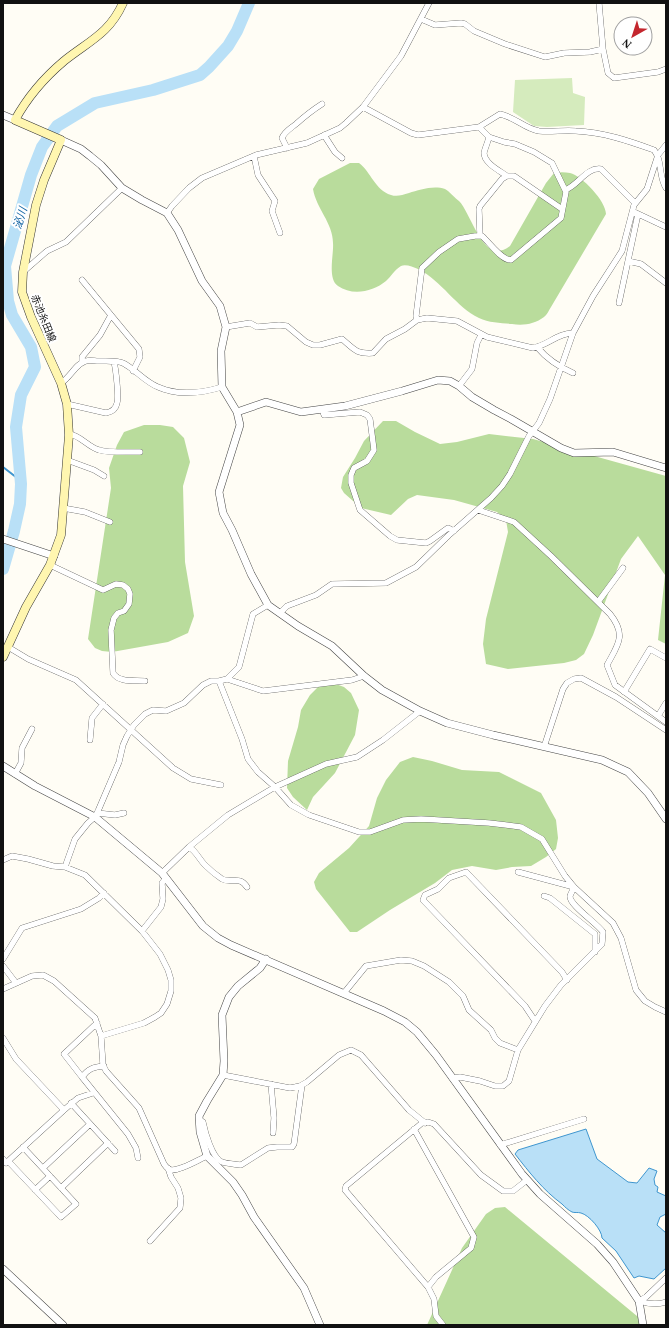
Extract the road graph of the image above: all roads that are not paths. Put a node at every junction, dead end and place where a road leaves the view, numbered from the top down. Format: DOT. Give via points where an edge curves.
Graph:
graph roads {
  1 [pos="123,3"];
  2 [pos="429,3"];
  3 [pos="599,3"];
  4 [pos="421,19"];
  5 [pos="603,49"];
  6 [pos="666,69"];
  7 [pos="322,104"];
  8 [pos="363,107"];
  9 [pos="3,115"];
  10 [pos="15,120"];
  11 [pos="479,127"];
  12 [pos="324,135"];
  13 [pos="489,137"];
  14 [pos="59,139"];
  15 [pos="666,145"];
  16 [pos="287,148"];
  17 [pos="658,155"];
  18 [pos="254,156"];
  19 [pos="342,158"];
  20 [pos="507,176"];
  21 [pos="122,188"];
  22 [pos="666,188"];
  23 [pos="565,190"];
  24 [pos="635,203"];
  25 [pos="562,209"];
  26 [pos="167,213"];
  27 [pos="635,213"];
  28 [pos="666,227"];
  29 [pos="280,233"];
  30 [pos="480,236"];
  31 [pos="628,261"];
  32 [pos="23,272"];
  33 [pos="82,280"];
  34 [pos="666,283"];
  35 [pos="619,303"];
  36 [pos="111,315"];
  37 [pos="417,320"];
  38 [pos="226,327"];
  39 [pos="573,333"];
  40 [pos="481,335"];
  41 [pos="537,347"];
  42 [pos="114,362"];
  43 [pos="82,363"];
  44 [pos="560,368"];
  45 [pos="133,370"];
  46 [pos="573,373"];
  47 [pos="61,384"];
  48 [pos="459,386"];
  49 [pos="222,387"];
  50 [pos="67,404"];
  51 [pos="322,409"];
  52 [pos="237,412"];
  53 [pos="533,431"];
  54 [pos="69,434"];
  55 [pos="140,452"];
  56 [pos="67,460"];
  57 [pos="666,468"];
  58 [pos="104,476"];
  59 [pos="63,508"];
  60 [pos="478,510"];
  61 [pos="110,522"];
  62 [pos="454,531"];
  63 [pos="3,539"];
  64 [pos="54,556"];
  65 [pos="50,565"];
  66 [pos="623,568"];
  67 [pos="598,602"];
  68 [pos="268,606"];
  69 [pos="280,614"];
  70 [pos="8,647"];
  71 [pos="3,657"];
  72 [pos="666,658"];
  73 [pos="364,676"];
  74 [pos="227,679"];
  75 [pos="145,681"];
  76 [pos="219,681"];
  77 [pos="624,692"];
  78 [pos="666,703"];
  79 [pos="103,704"];
  80 [pos="420,711"];
  81 [pos="658,716"];
  82 [pos="666,722"];
  83 [pos="32,729"];
  84 [pos="131,730"];
  85 [pos="666,730"];
  86 [pos="90,740"];
  87 [pos="544,747"];
  88 [pos="3,766"];
  89 [pos="15,774"];
  90 [pos="221,785"];
  91 [pos="275,787"];
  92 [pos="124,813"];
  93 [pos="96,815"];
  94 [pos="666,819"];
  95 [pos="189,847"];
  96 [pos="3,860"];
  97 [pos="65,867"];
  98 [pos="518,872"];
  99 [pos="164,876"];
  100 [pos="247,887"];
  101 [pos="574,887"];
  102 [pos="104,893"];
  103 [pos="544,896"];
  104 [pos="142,931"];
  105 [pos="595,952"];
  106 [pos="3,959"];
  107 [pos="266,959"];
  108 [pos="3,966"];
  109 [pos="567,980"];
  110 [pos="16,983"];
  111 [pos="3,989"];
  112 [pos="344,992"];
  113 [pos="666,1012"];
  114 [pos="535,1021"];
  115 [pos="97,1023"];
  116 [pos="101,1036"];
  117 [pos="3,1038"];
  118 [pos="518,1050"];
  119 [pos="104,1066"];
  120 [pos="223,1075"];
  121 [pos="82,1077"];
  122 [pos="452,1078"];
  123 [pos="271,1084"];
  124 [pos="302,1085"];
  125 [pos="93,1093"];
  126 [pos="71,1103"];
  127 [pos="64,1110"];
  128 [pos="584,1119"];
  129 [pos="199,1120"];
  130 [pos="425,1122"];
  131 [pos="90,1124"];
  132 [pos="414,1130"];
  133 [pos="273,1133"];
  134 [pos="108,1143"];
  135 [pos="500,1145"];
  136 [pos="23,1147"];
  137 [pos="115,1151"];
  138 [pos="206,1156"];
  139 [pos="138,1158"];
  140 [pos="5,1162"];
  141 [pos="43,1168"];
  142 [pos="168,1168"];
  143 [pos="50,1176"];
  144 [pos="527,1180"];
  145 [pos="61,1188"];
  146 [pos="35,1190"];
  147 [pos="150,1241"];
  148 [pos="3,1269"];
  149 [pos="666,1278"];
  150 [pos="428,1287"];
  151 [pos="639,1301"];
  152 [pos="666,1302"];
  153 [pos="63,1325"];
  154 [pos="320,1325"];
  155 [pos="443,1325"];
  156 [pos="643,1325"];
  1 -- 10 [label="main road" via="118,15 102,34 64,61 30,97"];
  2 -- 4 [label="street"];
  3 -- 5 [label="street"];
  4 -- 5 [label="street" via="435,25 465,24 474,31 545,57"];
  4 -- 8 [label="street" via="401,56"];
  5 -- 6 [label="street" via="608,73 614,78"];
  7 -- 16 [label="street" via="306,113 285,132 282,138"];
  8 -- 11 [label="street" via="418,135"];
  8 -- 12 [label="street" via="346,123"];
  9 -- 10 [label="street"];
  10 -- 14 [label="main road"];
  11 -- 13 [label="street"];
  11 -- 17 [label="street" via="500,114 539,131 578,131 610,136 654,150"];
  12 -- 16 [label="street"];
  12 -- 19 [label="street" via="334,152"];
  13 -- 20 [label="street" via="485,157"];
  13 -- 23 [label="street" via="515,144 552,163"];
  14 -- 21 [label="street" via="80,148 101,165"];
  14 -- 32 [label="main road, 赤池糸田線" via="36,205"];
  15 -- 17 [label="street"];
  16 -- 18 [label="street"];
  17 -- 22 [label="street" via="662,182"];
  17 -- 24 [label="street" via="647,189"];
  18 -- 26 [label="street" via="202,178 189,188"];
  18 -- 29 [label="street" via="258,175 275,201 272,211"];
  20 -- 25 [label="street" via="514,176"];
  20 -- 30 [label="street" via="480,206"];
  21 -- 26 [label="street"];
  21 -- 32 [label="street" via="66,242 47,251"];
  23 -- 24 [label="street" via="596,168 601,169"];
  23 -- 25 [label="street"];
  24 -- 27 [label="street"];
  25 -- 30 [label="street" via="561,218 511,260 501,256"];
  26 -- 38 [label="street" via="178,230 202,281 220,306"];
  27 -- 28 [label="street"];
  27 -- 31 [label="street"];
  27 -- 39 [label="street" via="622,251"];
  30 -- 37 [label="street" via="458,239 422,268"];
  31 -- 34 [label="street" via="641,264"];
  31 -- 35 [label="street"];
  32 -- 47 [label="main road, 赤池糸田線" via="22,292"];
  33 -- 36 [label="street"];
  36 -- 43 [label="street" via="100,335 82,357"];
  36 -- 45 [label="street" via="139,349 140,357"];
  37 -- 38 [label="street" via="386,339 373,353 363,354 342,339 313,345 287,326 257,327 250,323"];
  37 -- 40 [label="street" via="427,318 457,321"];
  38 -- 49 [label="street" via="221,351"];
  39 -- 41 [label="street" via="565,333"];
  39 -- 44 [label="street"];
  40 -- 41 [label="street"];
  40 -- 48 [label="street" via="472,369"];
  41 -- 44 [label="street"];
  42 -- 43 [label="street"];
  42 -- 45 [label="street" via="122,363"];
  42 -- 50 [label="street" via="117,403 114,410 106,413"];
  43 -- 47 [label="street"];
  44 -- 46 [label="street"];
  44 -- 53 [label="street" via="550,399"];
  45 -- 49 [label="street" via="158,387 174,392 193,393"];
  47 -- 50 [label="main road, 赤池糸田線"];
  48 -- 51 [label="street" via="450,381 438,380 369,400"];
  48 -- 53 [label="street" via="472,397"];
  49 -- 52 [label="street"];
  50 -- 54 [label="main road, 赤池糸田線"];
  51 -- 52 [label="street" via="301,412 266,402"];
  51 -- 62 [label="street" via="324,415 360,412 367,414 370,419 374,450 367,461 354,468 351,474 351,483 360,510 397,540 426,543 448,528"];
  52 -- 68 [label="street" via="240,425 219,492 223,513"];
  53 -- 57 [label="street" via="574,453 613,452"];
  53 -- 60 [label="street" via="502,486"];
  54 -- 55 [label="street" via="74,434 100,450"];
  54 -- 56 [label="main road, 赤池糸田線"];
  56 -- 58 [label="street"];
  56 -- 59 [label="main road, 赤池糸田線"];
  59 -- 61 [label="street" via="85,512"];
  59 -- 64 [label="main road, 赤池糸田線" via="61,535"];
  60 -- 62 [label="street"];
  60 -- 67 [label="street" via="514,522"];
  62 -- 69 [label="street" via="416,568 386,583 332,584 316,595 287,606"];
  63 -- 64 [label="street"];
  64 -- 65 [label="main road, 赤池糸田線"];
  65 -- 70 [label="main road, 赤池糸田線"];
  65 -- 75 [label="street" via="102,590 116,584 128,589 129,604 114,618 111,630 113,673 121,680"];
  66 -- 67 [label="street"];
  67 -- 77 [label="street" via="616,621 620,642 607,665 615,685"];
  68 -- 69 [label="street"];
  68 -- 74 [label="street" via="254,614 239,667"];
  69 -- 73 [label="street" via="332,646"];
  70 -- 71 [label="main road, 赤池糸田線"];
  70 -- 79 [label="street" via="28,659 76,680"];
  72 -- 77 [label="street" via="650,649"];
  73 -- 74 [label="street" via="352,680 263,691"];
  73 -- 80 [label="street" via="382,690"];
  74 -- 76 [label="street"];
  76 -- 84 [label="street" via="203,685 184,703 166,711 153,710 145,714"];
  76 -- 91 [label="street" via="248,759"];
  77 -- 81 [label="street"];
  78 -- 81 [label="street"];
  79 -- 84 [label="street"];
  79 -- 86 [label="street" via="92,718"];
  80 -- 87 [label="street" via="446,723"];
  80 -- 91 [label="street" via="357,757 326,764"];
  81 -- 82 [label="street"];
  83 -- 89 [label="street" via="22,748 21,763"];
  84 -- 90 [label="street" via="173,768 191,779"];
  84 -- 93 [label="street"];
  85 -- 87 [label="street" via="616,697 581,678 567,683 563,689"];
  87 -- 94 [label="street" via="602,760 628,772 648,792"];
  88 -- 89 [label="street"];
  89 -- 93 [label="street"];
  91 -- 95 [label="street" via="228,815"];
  91 -- 101 [label="street" via="291,805 309,815 359,832 370,832 403,820 489,822 521,827 542,839"];
  92 -- 93 [label="street"];
  93 -- 97 [label="street" via="75,839"];
  93 -- 99 [label="street"];
  95 -- 99 [label="street"];
  95 -- 100 [label="street" via="219,877 225,881 239,880"];
  96 -- 97 [label="street" via="12,856"];
  97 -- 102 [label="street" via="85,875"];
  98 -- 101 [label="street"];
  99 -- 104 [label="street" via="161,907"];
  99 -- 107 [label="street" via="203,926 231,945"];
  101 -- 105 [label="street" via="570,896 572,903 603,932 602,944"];
  101 -- 113 [label="street" via="613,923 621,938 636,990 645,1001"];
  102 -- 104 [label="street"];
  102 -- 106 [label="street" via="81,908 22,928"];
  103 -- 105 [label="street" via="595,934"];
  104 -- 116 [label="street" via="160,954 168,970 171,991 167,1004 161,1013 144,1024"];
  105 -- 109 [label="street"];
  107 -- 112 [label="street"];
  107 -- 120 [label="street" via="229,997 222,1015"];
  108 -- 110 [label="street"];
  109 -- 114 [label="street"];
  109 -- 114 [label="street" via="466,872 449,878 425,895 423,900 525,1006"];
  110 -- 111 [label="street"];
  110 -- 115 [label="street" via="32,976 43,975 54,981 95,1018"];
  112 -- 118 [label="street" via="366,966 401,960 412,961 449,982 463,996 469,1010 491,1030 500,1043"];
  112 -- 122 [label="street" via="405,1022 417,1032"];
  114 -- 118 [label="street"];
  115 -- 116 [label="street"];
  115 -- 121 [label="street" via="64,1054"];
  116 -- 119 [label="street"];
  117 -- 127 [label="street" via="16,1059"];
  118 -- 122 [label="street" via="508,1081 502,1086 460,1077"];
  119 -- 121 [label="street" via="89,1069"];
  119 -- 142 [label="street" via="139,1108"];
  120 -- 123 [label="street"];
  120 -- 129 [label="street"];
  121 -- 125 [label="street"];
  122 -- 135 [label="street"];
  123 -- 124 [label="street" via="290,1088"];
  123 -- 133 [label="street"];
  124 -- 129 [label="street" via="292,1147 268,1148 241,1165 222,1162 215,1156 204,1122"];
  124 -- 130 [label="street" via="339,1054 350,1050 361,1055 409,1110"];
  125 -- 126 [label="street"];
  125 -- 139 [label="street" via="128,1134"];
  126 -- 127 [label="street"];
  126 -- 131 [label="street"];
  127 -- 136 [label="street"];
  128 -- 135 [label="street"];
  129 -- 138 [label="street"];
  130 -- 132 [label="street"];
  130 -- 144 [label="street" via="434,1124 476,1170 503,1191 513,1191"];
  131 -- 134 [label="street"];
  131 -- 141 [label="street"];
  132 -- 150 [label="street" via="474,1237 471,1248 436,1277"];
  132 -- 150 [label="street" via="344,1190"];
  134 -- 137 [label="street"];
  134 -- 145 [label="street"];
  135 -- 144 [label="street"];
  136 -- 140 [label="street"];
  136 -- 141 [label="street"];
  138 -- 142 [label="street" via="179,1168"];
  138 -- 154 [label="street" via="233,1182 242,1195 254,1217 304,1288"];
  140 -- 146 [label="street"];
  141 -- 143 [label="street"];
  142 -- 147 [label="street" via="178,1188 180,1208"];
  143 -- 145 [label="street"];
  143 -- 146 [label="street"];
  144 -- 151 [label="street" via="597,1244 613,1262"];
  145 -- 146 [label="street" via="76,1204 61,1216"];
  148 -- 153 [label="street"];
  149 -- 151 [label="street"];
  150 -- 155 [label="street" via="434,1299 436,1316"];
  151 -- 152 [label="street" via="660,1304"];
  151 -- 156 [label="street"];
}
